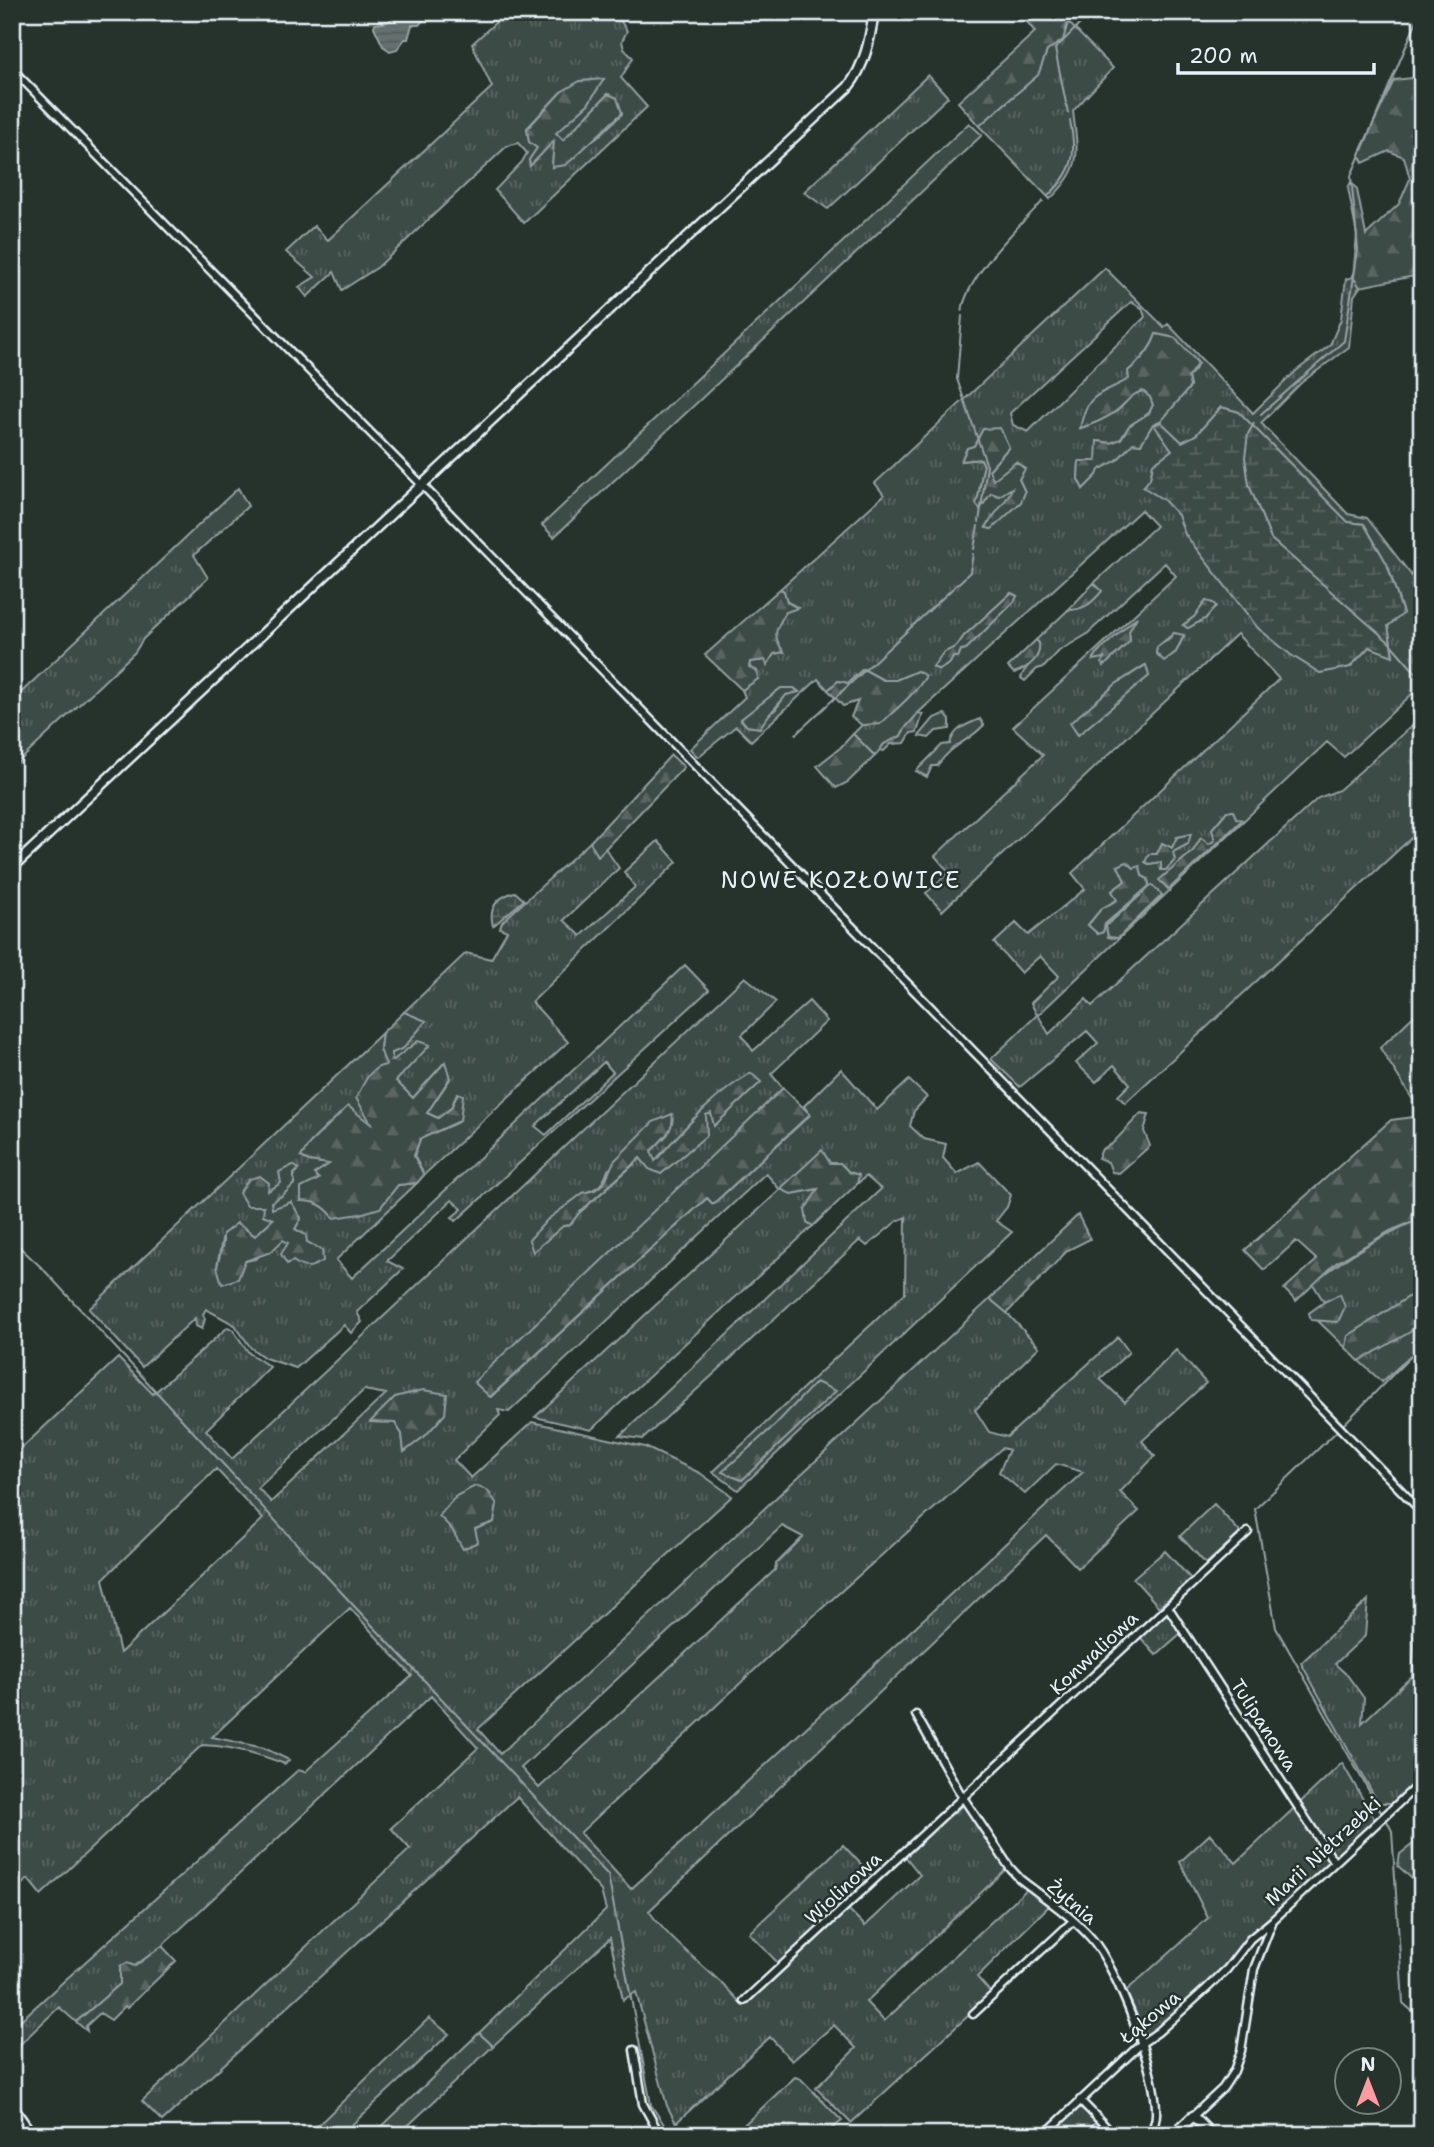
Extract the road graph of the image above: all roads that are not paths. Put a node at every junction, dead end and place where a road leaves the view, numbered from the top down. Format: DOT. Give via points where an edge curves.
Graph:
graph roads {
  1 [pos="874,12"];
  2 [pos="12,69"];
  3 [pos="422,485"];
  4 [pos="12,867"];
  5 [pos="1422,1512"];
  6 [pos="1248,1532"];
  7 [pos="1167,1607"];
  8 [pos="916,1715"];
  9 [pos="1422,1781"];
  10 [pos="963,1798"];
  11 [pos="1334,1862"];
  12 [pos="1273,1920"];
  13 [pos="1073,1921"];
  14 [pos="744,2001"];
  15 [pos="973,2014"];
  16 [pos="1142,2043"];
  17 [pos="634,2050"];
  18 [pos="1080,2100"];
  19 [pos="12,2106"];
  20 [pos="1193,2116"];
  21 [pos="659,2134"];
  22 [pos="32,2135"];
  23 [pos="1044,2135"];
  24 [pos="1114,2135"];
  25 [pos="1150,2135"];
  26 [pos="1173,2135"];
  27 [pos="1212,2135"];
  1 -- 3 [label="street" via="865,57 848,87"];
  2 -- 3 [label="street"];
  3 -- 4 [label="street"];
  3 -- 5 [label="street"];
  6 -- 7 [label="street, Konwaliowa"];
  7 -- 10 [label="street, Konwaliowa"];
  7 -- 11 [label="street, Tulipanowa"];
  8 -- 10 [label="street, Żytnia"];
  9 -- 11 [label="street, Marii Nietrzebki"];
  10 -- 13 [label="street, Żytnia" via="1010,1868"];
  10 -- 14 [label="street, Wiolinowa"];
  11 -- 12 [label="street, Marii Nietrzebki"];
  12 -- 16 [label="street, Łąkowa" via="1206,1989"];
  12 -- 20 [label="street, Marii Nietrzebki" via="1254,1969 1234,2071"];
  13 -- 15 [label="street"];
  13 -- 16 [label="street, Żytnia" via="1093,1939 1108,1965"];
  16 -- 18 [label="street, Łąkowa"];
  16 -- 25 [label="street, Żytnia" via="1157,2113"];
  17 -- 21 [label="street" via="643,2104"];
  18 -- 23 [label="street, Łąkowa"];
  18 -- 24 [label="street"];
  19 -- 22 [label="street"];
  20 -- 26 [label="street, Marii Nietrzebki"];
  20 -- 27 [label="street"];
}
